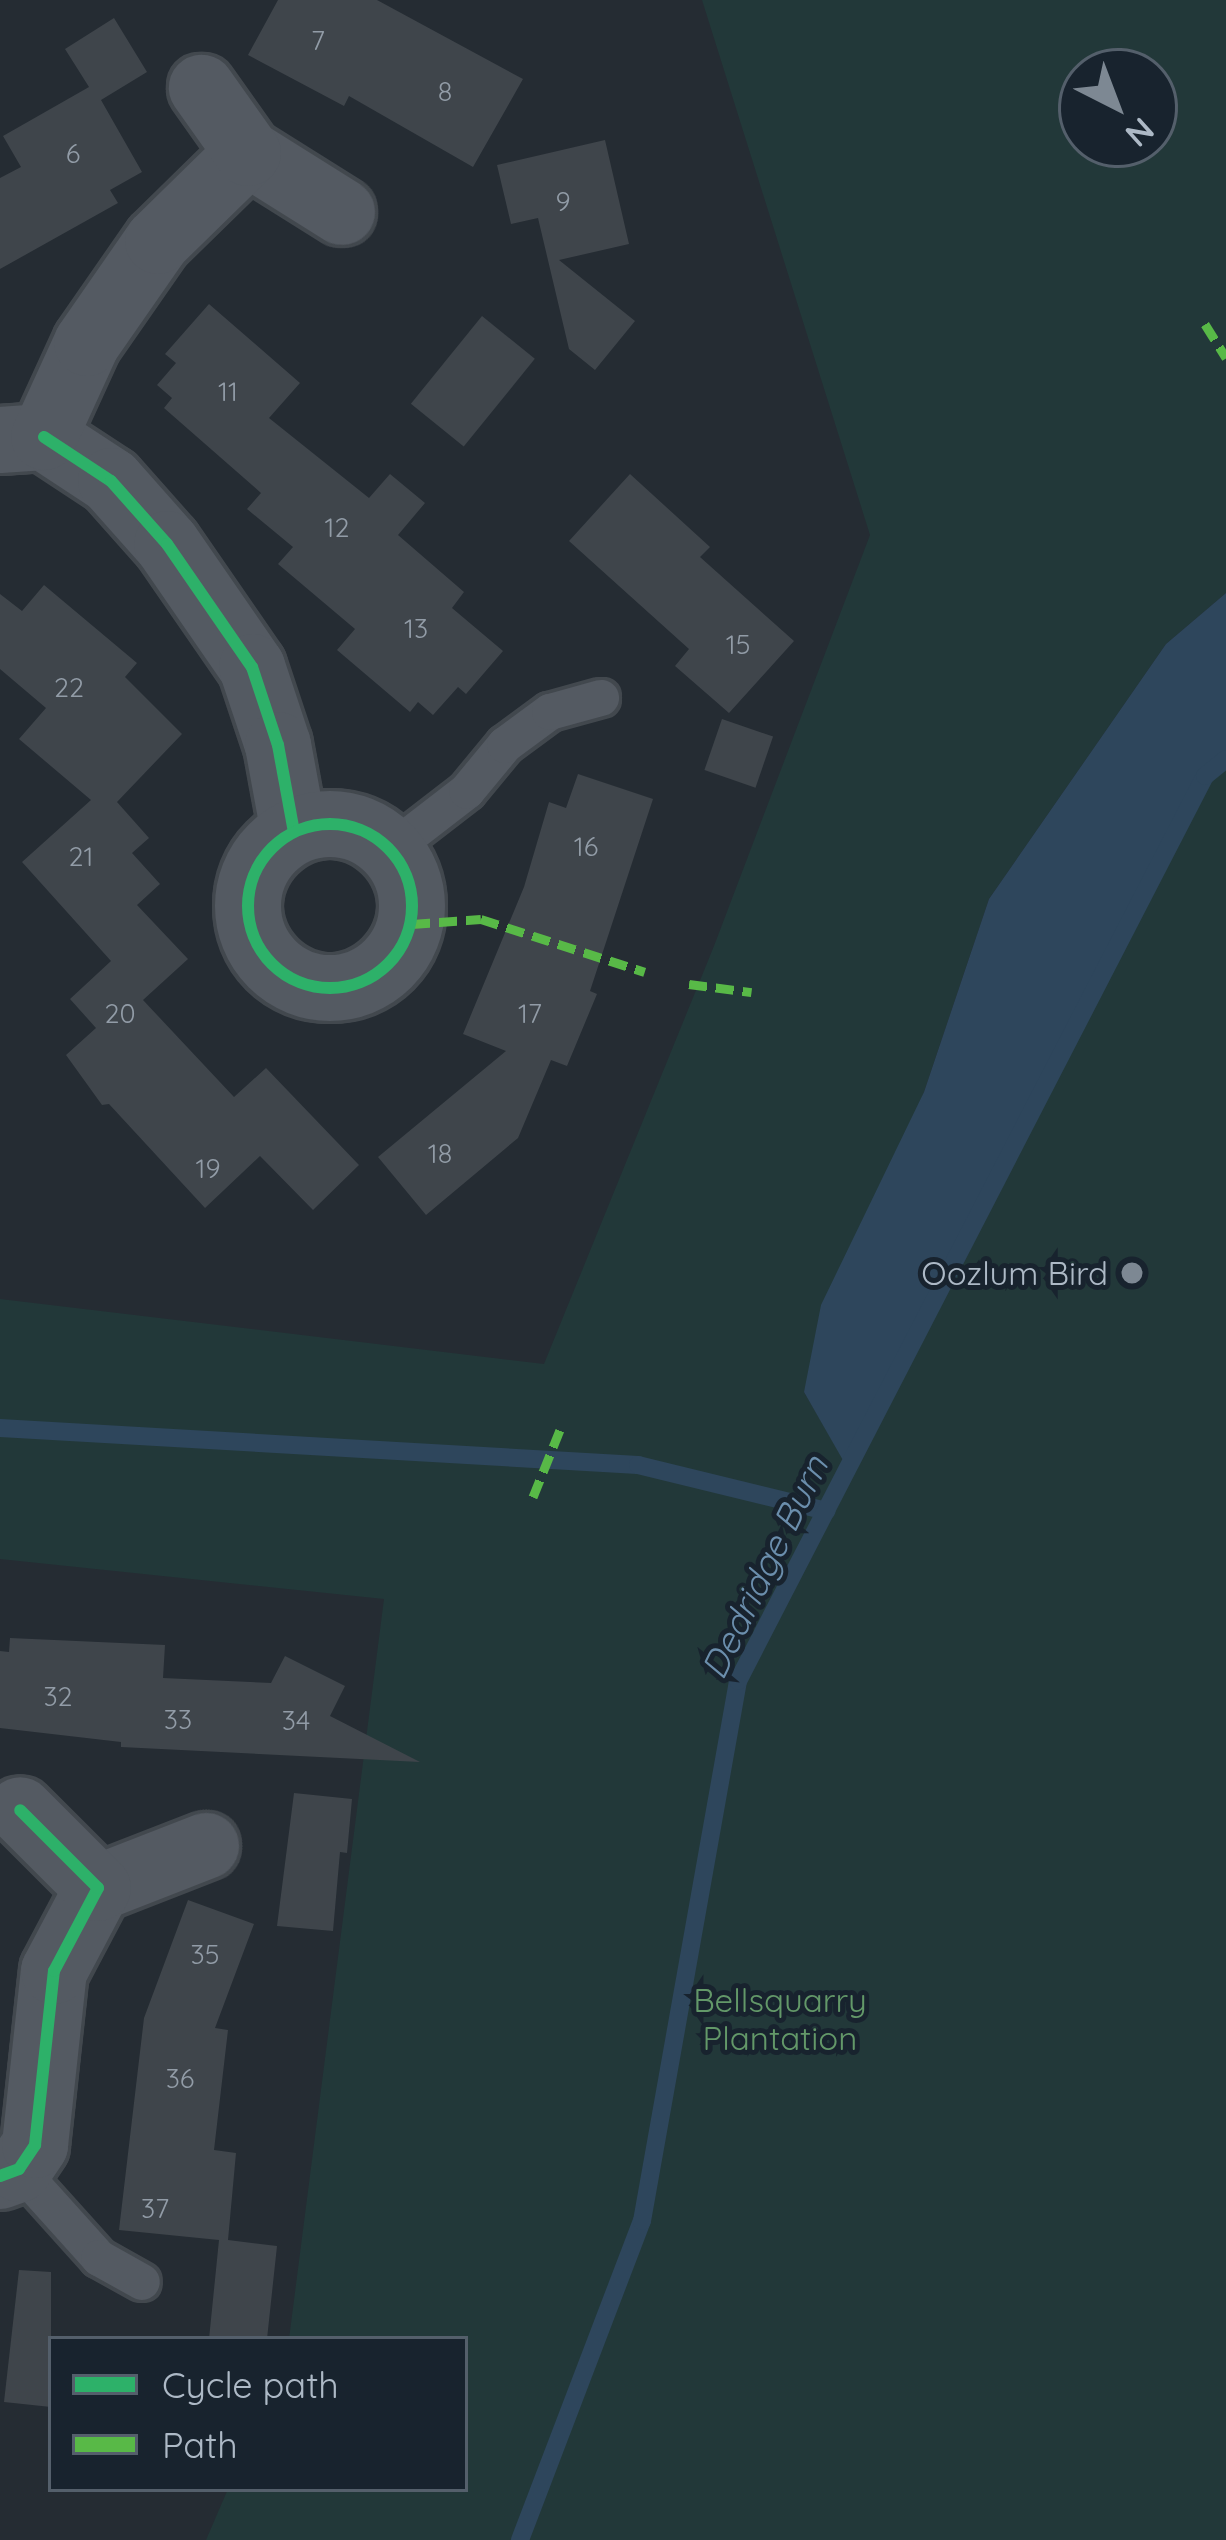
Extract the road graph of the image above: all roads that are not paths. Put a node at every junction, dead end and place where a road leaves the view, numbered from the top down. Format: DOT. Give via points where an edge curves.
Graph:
graph roads {
  1 [pos="202,88"];
  2 [pos="248,153"];
  3 [pos="342,212"];
  4 [pos="22,439"];
  5 [pos="601,698"];
  6 [pos="294,832"];
  7 [pos="392,849"];
  8 [pos="20,1810"];
  9 [pos="206,1846"];
  10 [pos="98,1888"];
  11 [pos="9,2173"];
  12 [pos="142,2282"];
  1 -- 2 [label="street"];
  2 -- 3 [label="street"];
  2 -- 4 [label="street" via="158,241"];
  4 -- 6 [label="street" via="111,481 167,544 252,667"];
  5 -- 7 [label="lane" via="550,712"];
  6 -- 7 [label="street" via="346,824"];
  6 -- 7 [label="street" via="256,868 249,923 278,970 316,987 358,984 401,950 413,897"];
  8 -- 10 [label="street"];
  9 -- 10 [label="street"];
  10 -- 11 [label="street" via="54,1971 35,2145"];
  11 -- 12 [label="lane" via="99,2258"];
}
